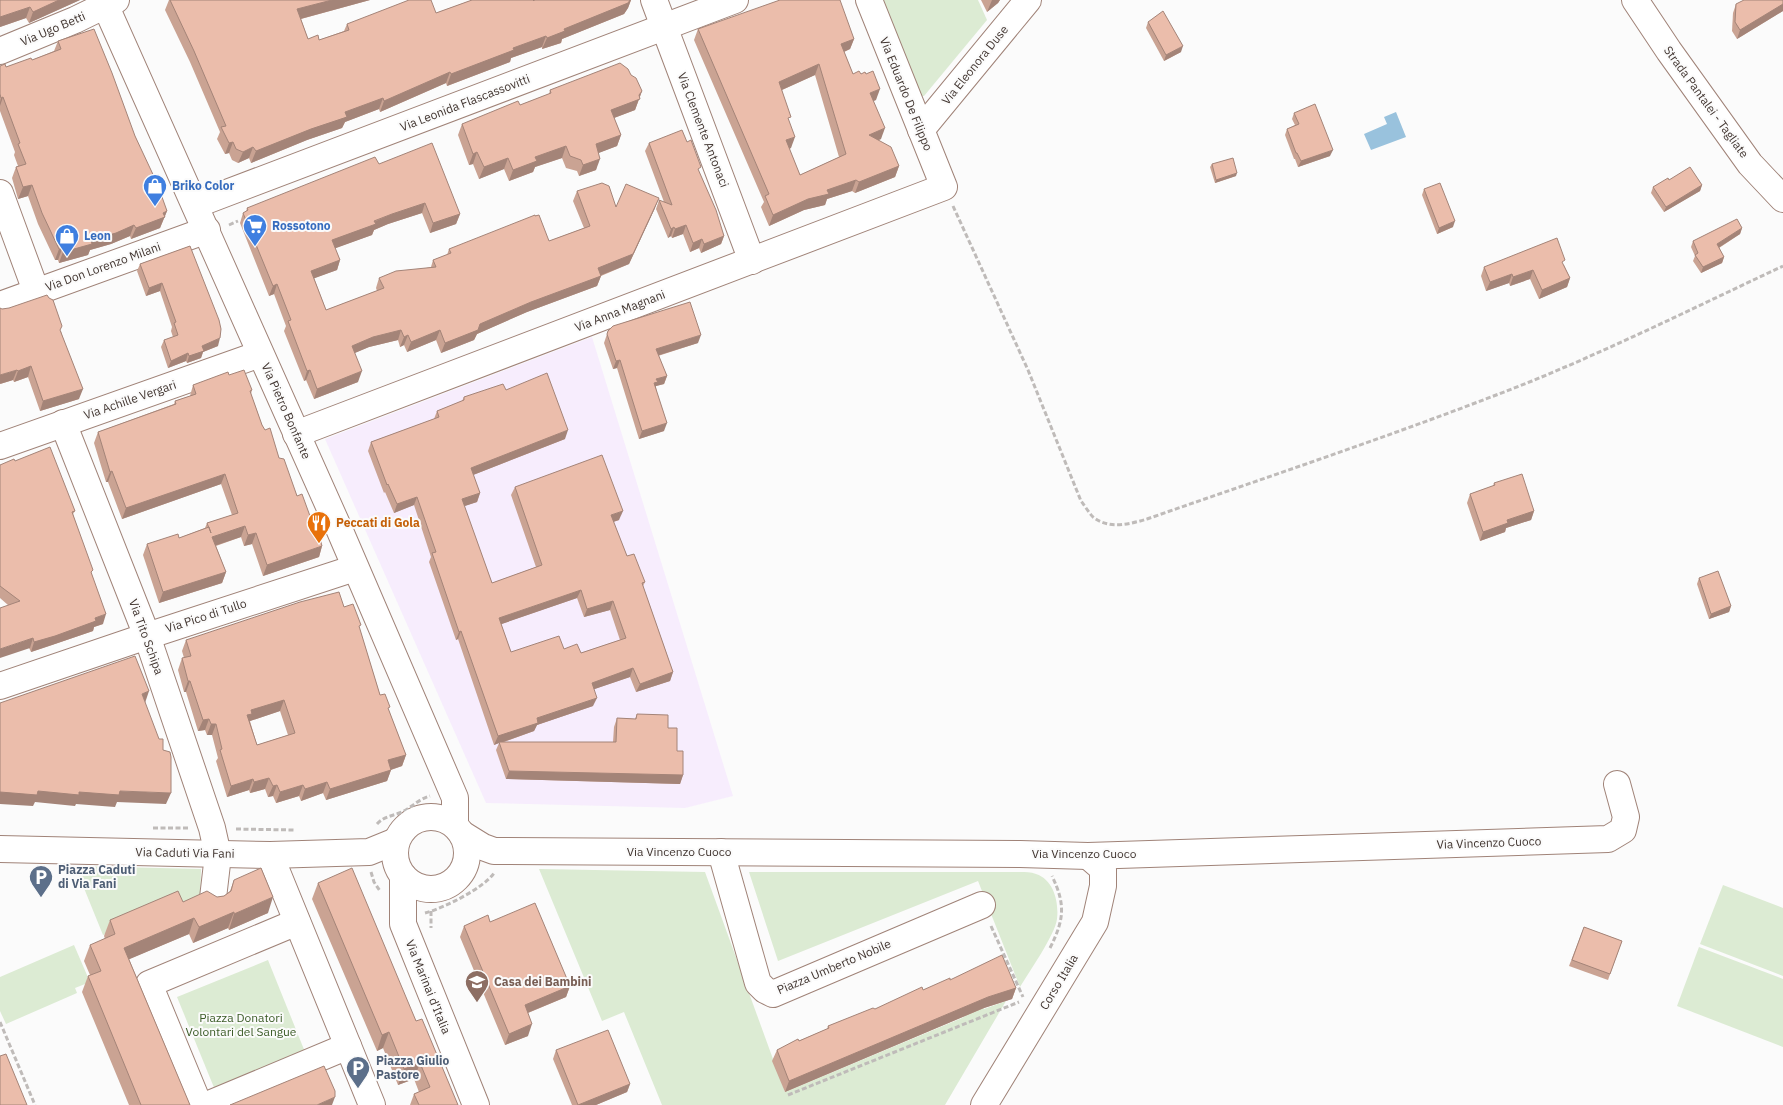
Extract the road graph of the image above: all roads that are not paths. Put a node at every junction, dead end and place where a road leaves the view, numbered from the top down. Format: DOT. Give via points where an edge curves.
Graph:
graph roads {
  1 [pos="654,0"];
  2 [pos="735,0"];
  3 [pos="869,0"];
  4 [pos="1028,0"];
  5 [pos="1635,0"];
  6 [pos="108,2"];
  7 [pos="664,28"];
  8 [pos="0,51"];
  9 [pos="921,130"];
  10 [pos="944,187"];
  11 [pos="0,193"];
  12 [pos="1783,199"];
  13 [pos="196,206"];
  14 [pos="207,230"];
  15 [pos="752,261"];
  16 [pos="36,291"];
  17 [pos="0,305"];
  18 [pos="260,354"];
  19 [pos="63,423"];
  20 [pos="296,434"];
  21 [pos="0,446"];
  22 [pos="356,568"];
  23 [pos="147,636"];
  24 [pos="0,686"];
  25 [pos="1617,784"];
  26 [pos="458,829"];
  27 [pos="0,849"];
  28 [pos="721,852"];
  29 [pos="218,854"];
  30 [pos="270,855"];
  31 [pos="1088,856"];
  32 [pos="399,861"];
  33 [pos="494,862"];
  34 [pos="464,867"];
  35 [pos="213,898"];
  36 [pos="434,900"];
  37 [pos="982,905"];
  38 [pos="297,922"];
  39 [pos="402,924"];
  40 [pos="348,1046"];
  41 [pos="199,1105"];
  42 [pos="207,1105"];
  43 [pos="372,1105"];
  44 [pos="476,1105"];
  45 [pos="984,1105"];
  1 -- 7 [label="street, Via Clemente Antonaci"];
  2 -- 7 [label="street, Via Leonida Flascassovitti"];
  3 -- 9 [label="street, Via Eduardo De Filippo"];
  4 -- 9 [label="street, Via Eleonora Duse"];
  5 -- 12 [label="street, Strada Pantalei - Tagliate" via="1750,164"];
  6 -- 8 [label="street, Via Ugo Betti"];
  6 -- 13 [label="street, Via Pietro Bonfante"];
  7 -- 13 [label="street, Via Leonida Flascassovitti"];
  7 -- 15 [label="street, Via Clemente Antonaci"];
  9 -- 10 [label="street, Via Eduardo De Filippo"];
  10 -- 15 [label="street, Via Anna Magnani"];
  11 -- 16 [label="street"];
  13 -- 14 [label="street, Via Pietro Bonfante"];
  14 -- 16 [label="street, Via Don Lorenzo Milani"];
  14 -- 18 [label="street, Via Pietro Bonfante"];
  15 -- 20 [label="street, Via Anna Magnani"];
  16 -- 17 [label="street, Via Don Lorenzo Milani"];
  18 -- 19 [label="street, Via Achille Vergari"];
  18 -- 20 [label="street, Via Pietro Bonfante"];
  19 -- 21 [label="street, Via Achille Vergari"];
  19 -- 23 [label="street, Via Tito Schipa"];
  20 -- 22 [label="street, Via Pietro Bonfante"];
  22 -- 23 [label="street, Via Pico di Tullo"];
  22 -- 26 [label="street, Via Pietro Bonfante" via="455,798"];
  23 -- 24 [label="street, Via Pico di Tullo"];
  23 -- 29 [label="street, Via Tito Schipa"];
  25 -- 31 [label="street, Via Vincenzo Cuoco" via="1626,817 1623,830 1608,839"];
  26 -- 32 [label="street" via="445,819 433,816 411,822 402,830"];
  26 -- 33 [label="street, Via Vincenzo Cuoco" via="482,847"];
  26 -- 34 [label="street" via="466,845"];
  27 -- 29 [label="street, Via Caduti Via Fani"];
  28 -- 31 [label="street, Via Vincenzo Cuoco"];
  28 -- 33 [label="street, Via Vincenzo Cuoco"];
  28 -- 37 [label="street, Piazza Umberto Nobile" via="758,983 773,994"];
  29 -- 30 [label="street, Via Caduti Via Fani"];
  29 -- 35 [label="street, Via Tito Schipa"];
  30 -- 32 [label="street, Via Caduti Via Fani"];
  30 -- 38 [label="street"];
  31 -- 45 [label="street, Corso Italia" via="1103,870 1096,922"];
  32 -- 36 [label="street" via="413,885 424,889"];
  32 -- 39 [label="street, Via Marinai d'Italia"];
  33 -- 34 [label="street, Via Vincenzo Cuoco" via="480,857"];
  34 -- 36 [label="street"];
  36 -- 39 [label="street, Via Marinai d'Italia" via="422,898"];
  38 -- 40 [label="street"];
  38 -- 41 [label="street" via="149,984"];
  39 -- 44 [label="street, Via Marinai d'Italia"];
  40 -- 42 [label="street"];
  40 -- 43 [label="street"];
}
